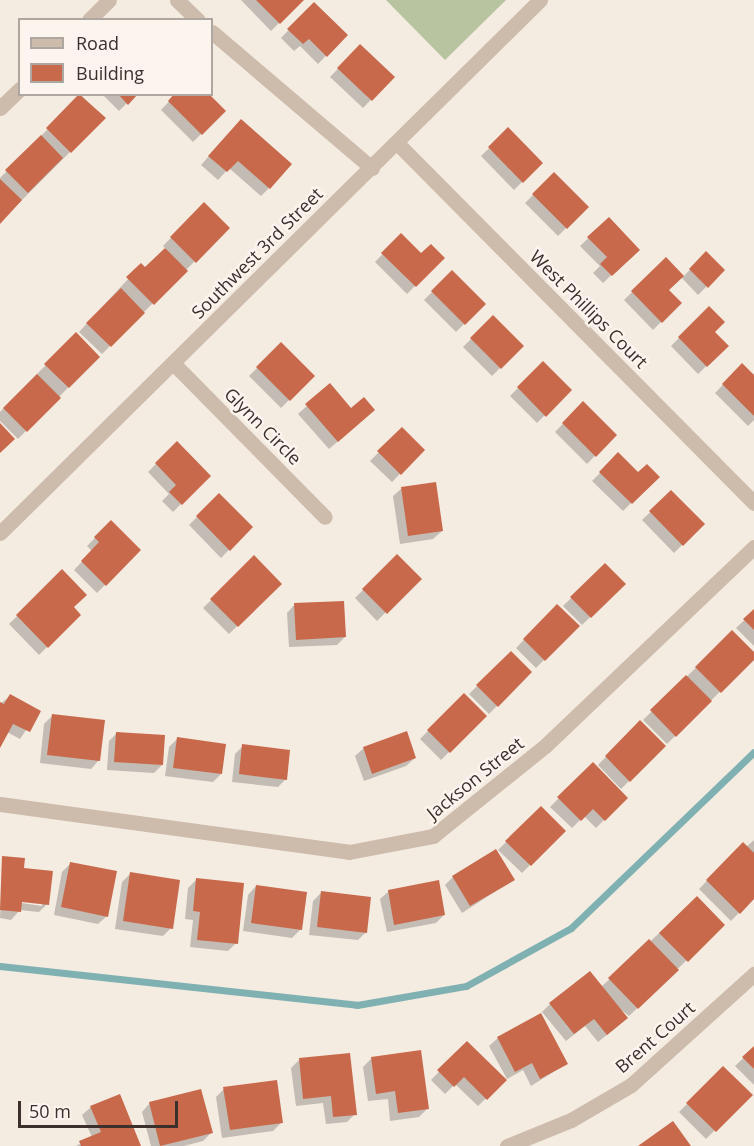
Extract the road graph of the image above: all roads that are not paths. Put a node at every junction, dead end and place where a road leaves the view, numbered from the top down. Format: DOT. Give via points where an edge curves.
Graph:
graph roads {
  1 [pos="109,0"];
  2 [pos="177,0"];
  3 [pos="540,0"];
  4 [pos="91,18"];
  5 [pos="196,18"];
  6 [pos="213,33"];
  7 [pos="18,91"];
  8 [pos="0,108"];
  9 [pos="397,143"];
  10 [pos="372,168"];
  11 [pos="173,363"];
  12 [pos="754,503"];
  13 [pos="325,517"];
  14 [pos="0,533"];
  15 [pos="754,547"];
  16 [pos="0,804"];
  17 [pos="754,974"];
  18 [pos="507,1146"];
  1 -- 4 [label="street"];
  2 -- 5 [label="street"];
  3 -- 9 [label="street, Southwest 3rd Street"];
  6 -- 10 [label="street"];
  7 -- 8 [label="street"];
  9 -- 10 [label="street, Southwest 3rd Street"];
  9 -- 12 [label="street, West Phillips Court"];
  10 -- 11 [label="street, Southwest 3rd Street"];
  11 -- 13 [label="street, Glynn Circle"];
  11 -- 14 [label="street, Southwest 3rd Street"];
  15 -- 16 [label="street, Jackson Street" via="546,745 433,836 349,852"];
  17 -- 18 [label="street, Brent Court" via="631,1085 571,1120"];
}
